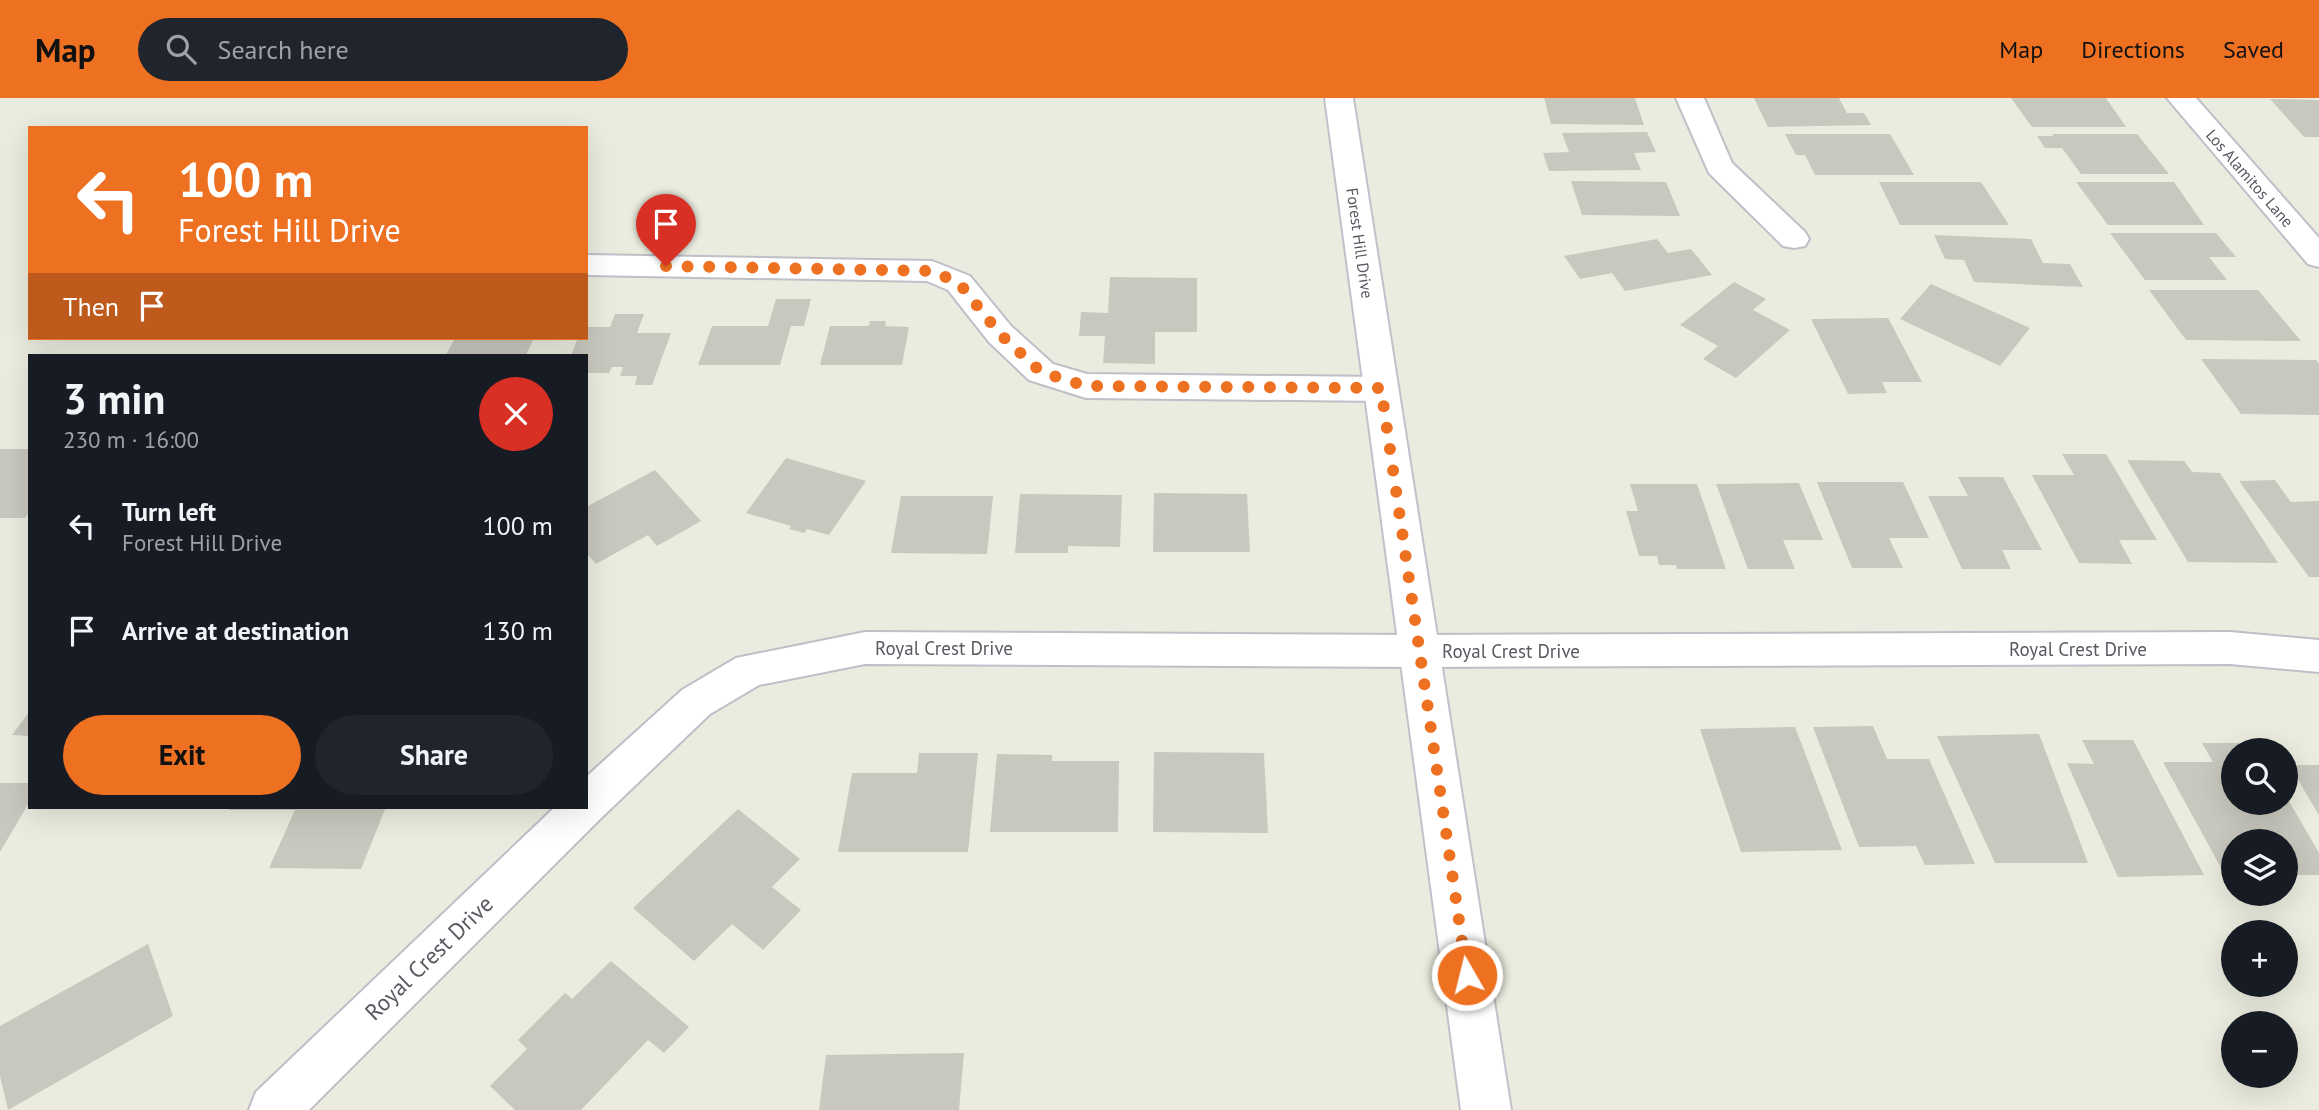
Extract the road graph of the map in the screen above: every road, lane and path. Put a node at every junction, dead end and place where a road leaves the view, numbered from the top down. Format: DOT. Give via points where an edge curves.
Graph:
graph roads {
  1 [pos="1339,98"];
  2 [pos="1690,98"];
  3 [pos="2181,98"];
  4 [pos="1794,239"];
  5 [pos="2319,257"];
  6 [pos="588,265"];
  7 [pos="1381,388"];
  8 [pos="1420,651"];
  9 [pos="2319,656"];
  10 [pos="588,803"];
  11 [pos="582,809"];
  12 [pos="274,1110"];
  13 [pos="1486,1110"];
  1 -- 7 [label="street, Forest Hill Drive"];
  2 -- 4 [label="street" via="1719,167"];
  3 -- 5 [label="street, Los Alamitos Lane"];
  6 -- 7 [label="street" via="932,271 959,283 1000,334 1041,372 1086,386"];
  7 -- 8 [label="street, Forest Hill Drive"];
  8 -- 9 [label="street, Royal Crest Drive" via="2230,648"];
  8 -- 10 [label="street, Royal Crest Drive" via="865,648 750,670 696,702"];
  8 -- 13 [label="street, Forest Hill Drive"];
  11 -- 12 [label="street, Royal Crest Drive"];
}
